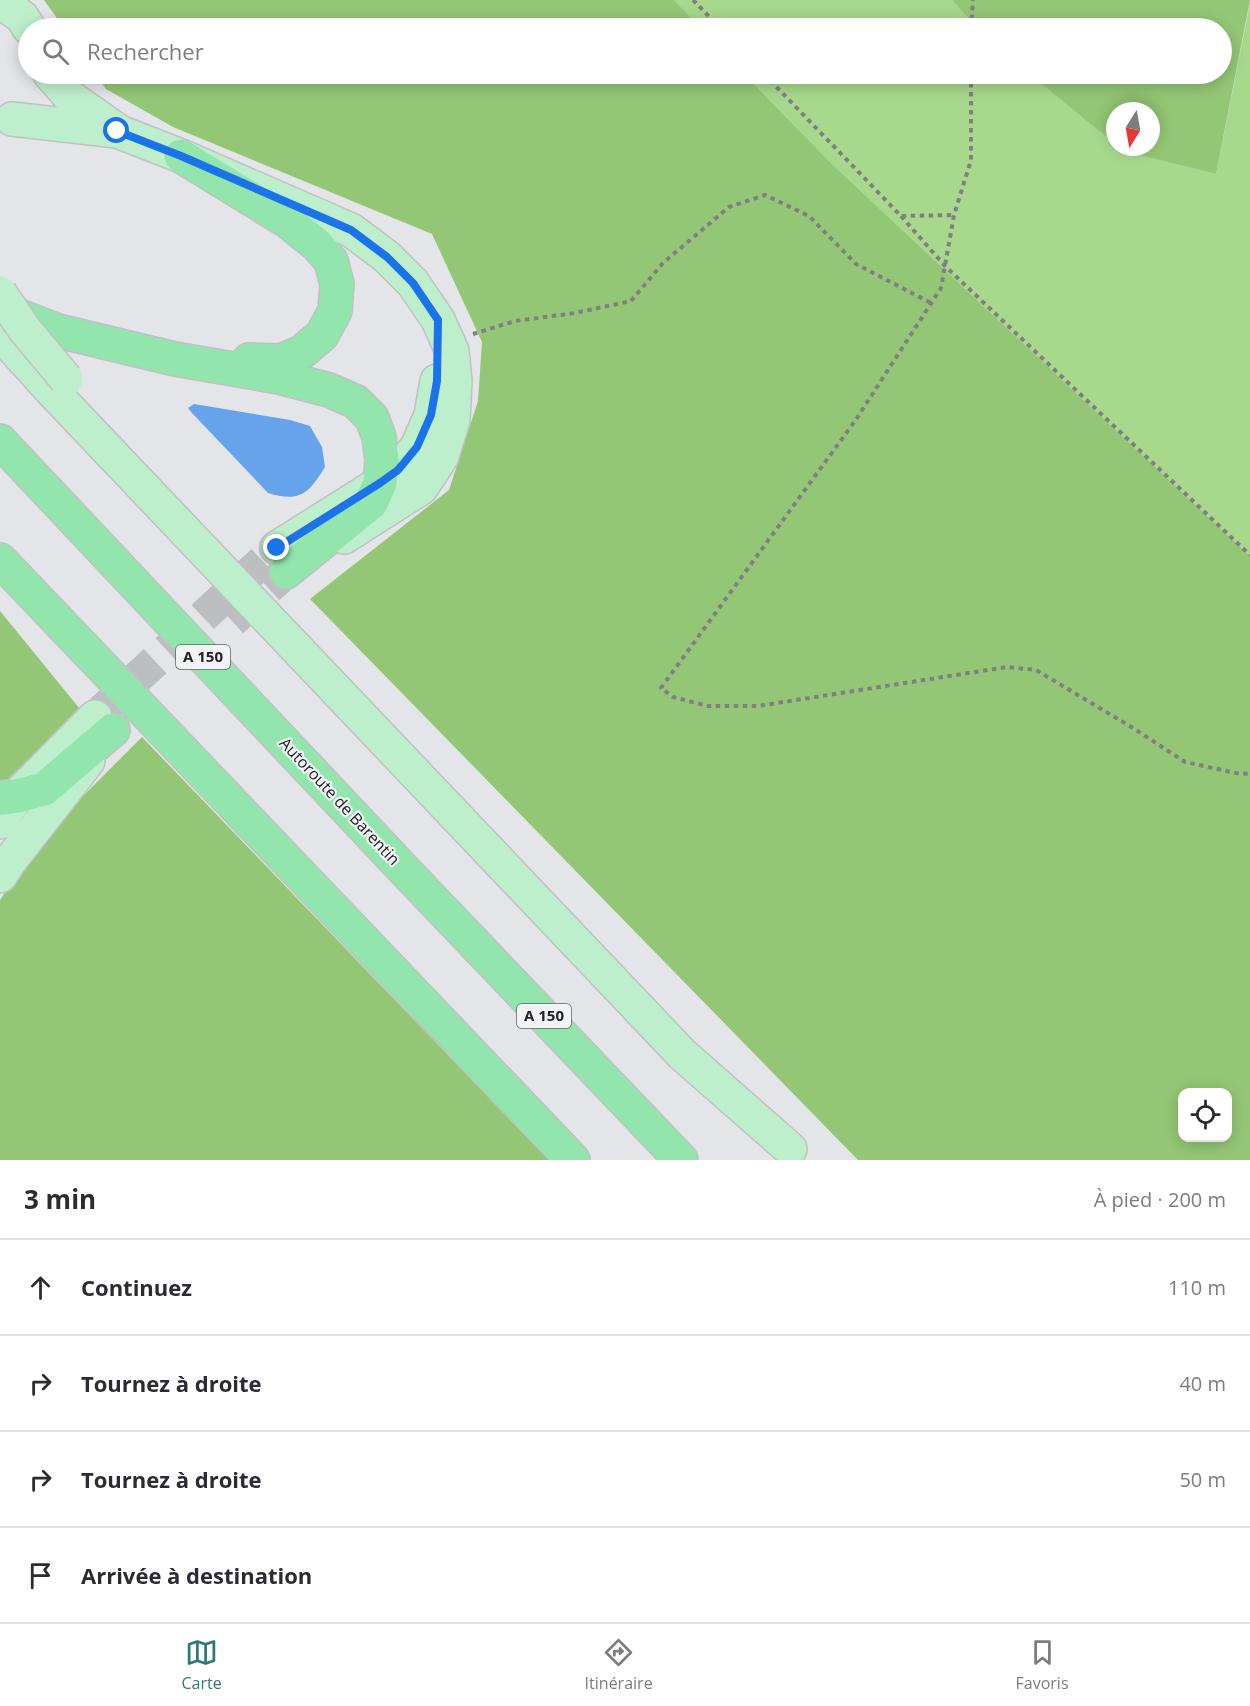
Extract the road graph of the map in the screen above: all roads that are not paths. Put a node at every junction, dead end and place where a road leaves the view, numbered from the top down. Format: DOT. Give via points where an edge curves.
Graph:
graph roads {
  1 [pos="0,1"];
  2 [pos="23,18"];
  3 [pos="36,84"];
  4 [pos="59,84"];
  5 [pos="6,122"];
  6 [pos="117,131"];
  7 [pos="181,156"];
  8 [pos="0,293"];
  9 [pos="0,308"];
  10 [pos="0,329"];
  11 [pos="443,330"];
  12 [pos="175,359"];
  13 [pos="58,385"];
  14 [pos="0,441"];
  15 [pos="380,483"];
  16 [pos="0,560"];
  17 [pos="281,560"];
  18 [pos="104,724"];
  19 [pos="6,805"];
  20 [pos="0,876"];
  21 [pos="795,1155"];
  22 [pos="573,1160"];
  23 [pos="681,1160"];
  1 -- 2 [label="main road"];
  3 -- 5 [label="main road" via="27,103"];
  4 -- 6 [label="main road" via="70,97"];
  5 -- 6 [label="main road"];
  6 -- 7 [label="main road"];
  7 -- 11 [label="main road" via="351,230 413,283"];
  7 -- 12 [label="highway" via="287,221 317,245 331,261 337,284 335,311 322,335 302,352 281,361"];
  8 -- 13 [label="main road, bridge"];
  9 -- 12 [label="highway" via="58,331"];
  10 -- 13 [label="main road" via="12,347"];
  11 -- 15 [label="main road" via="431,415 417,447 398,470"];
  11 -- 17 [label="main road" via="452,351 453,420 442,456 421,488 371,521"];
  12 -- 15 [label="highway" via="279,377 329,390 356,402 372,418 379,437"];
  13 -- 21 [label="main road" via="298,625 665,1007"];
  14 -- 23 [label="highway, Autoroute de Barentin / A 150"];
  15 -- 17 [label="highway" via="371,503"];
  16 -- 22 [label="highway"];
  18 -- 19 [label="highway" via="44,789"];
  18 -- 20 [label="main road"];
}
